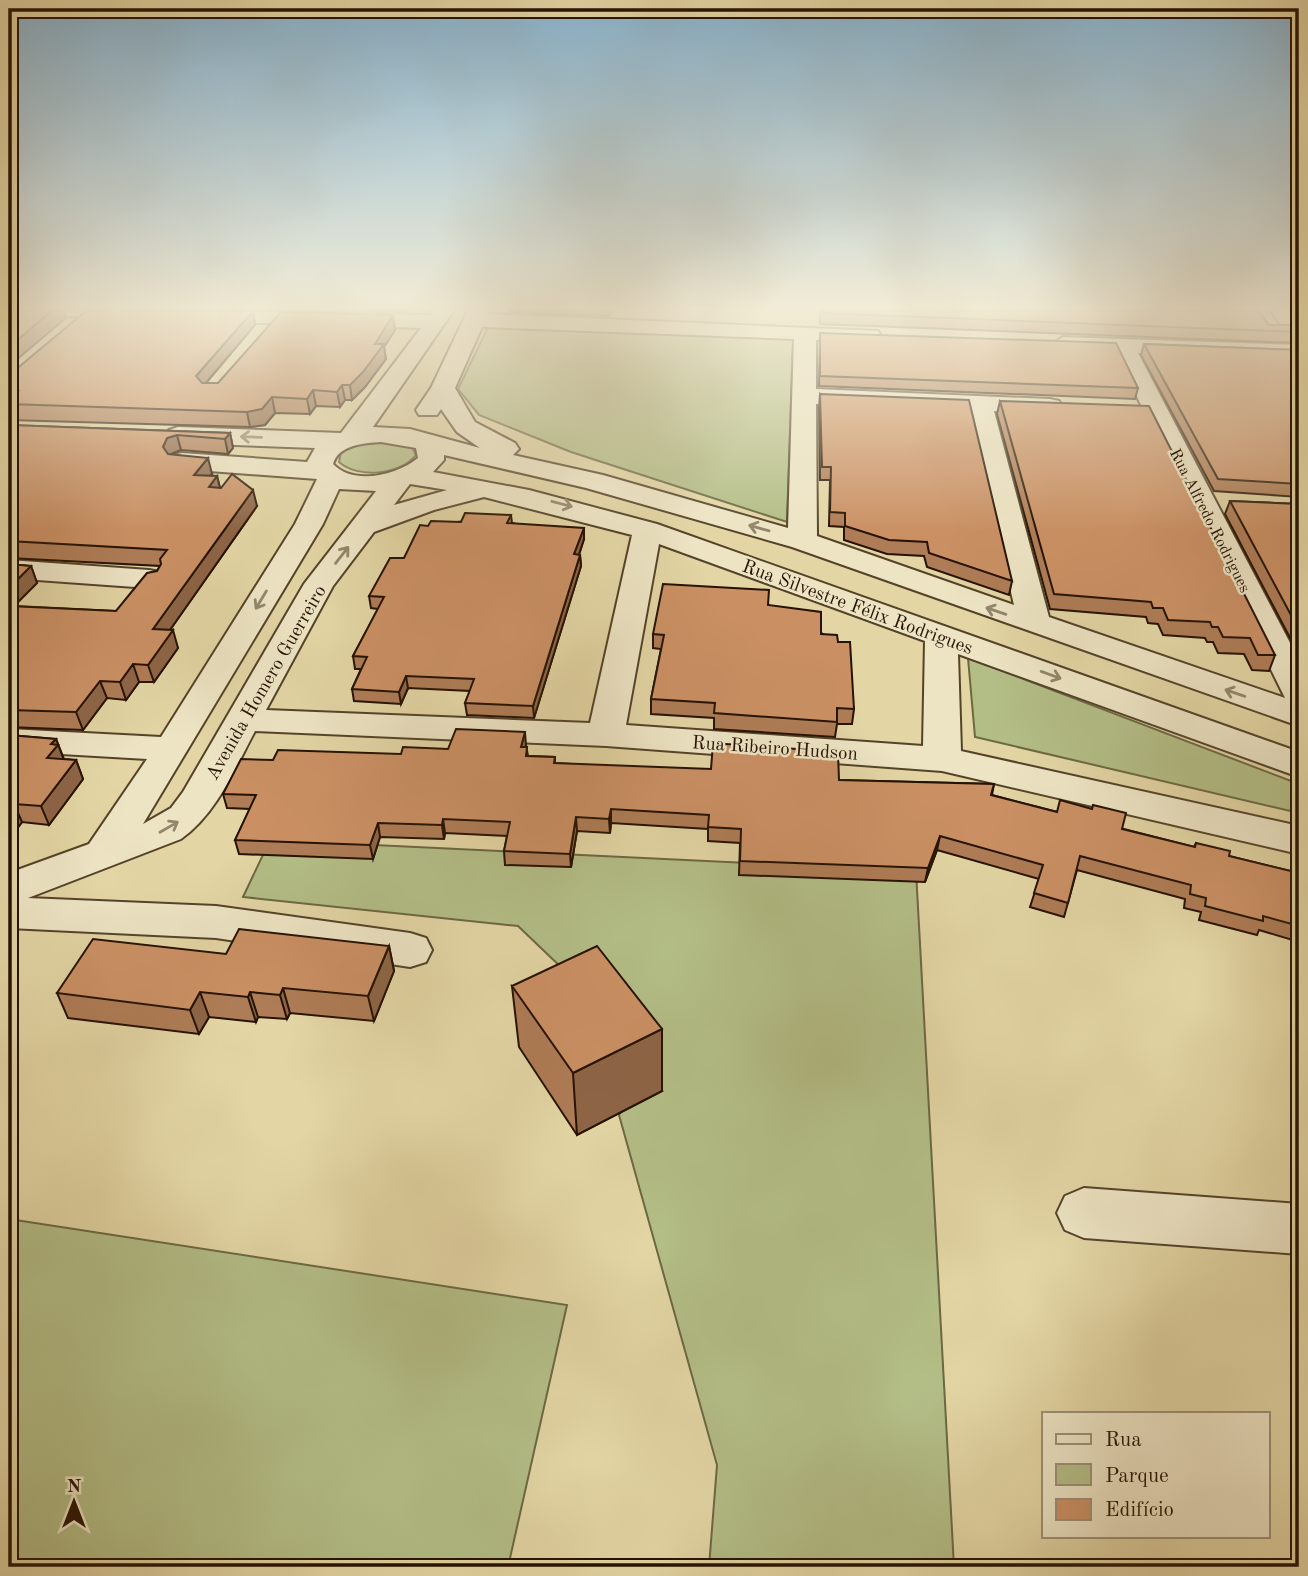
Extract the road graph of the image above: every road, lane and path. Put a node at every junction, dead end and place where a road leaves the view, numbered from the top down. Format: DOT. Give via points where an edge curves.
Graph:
graph roads {
  1 [pos="393,384"];
  2 [pos="445,384"];
  3 [pos="806,384"];
  4 [pos="1133,384"];
  5 [pos="443,388"];
  6 [pos="806,396"];
  7 [pos="980,403"];
  8 [pos="1073,407"];
  9 [pos="374,410"];
  10 [pos="300,439"];
  11 [pos="347,440"];
  12 [pos="423,442"];
  13 [pos="253,465"];
  14 [pos="326,474"];
  15 [pos="405,477"];
  16 [pos="593,481"];
  17 [pos="495,488"];
  18 [pos="309,524"];
  19 [pos="366,524"];
  20 [pos="647,530"];
  21 [pos="802,541"];
  22 [pos="9,569"];
  23 [pos="149,579"];
  24 [pos="1035,624"];
  25 [pos="941,636"];
  26 [pos="1299,693"];
  27 [pos="1299,715"];
  28 [pos="242,720"];
  29 [pos="606,735"];
  30 [pos="9,740"];
  31 [pos="172,749"];
  32 [pos="942,759"];
  33 [pos="1299,765"];
  34 [pos="1299,840"];
  35 [pos="105,851"];
  36 [pos="9,888"];
  37 [pos="9,913"];
  38 [pos="410,950"];
  39 [pos="1084,1213"];
  40 [pos="1299,1229"];
  1 -- 9 [label="street"];
  2 -- 5 [label="street"];
  3 -- 6 [label="street"];
  4 -- 26 [label="street, Rua Alfredo Rodrigues" via="1140,409 1217,503"];
  5 -- 12 [label="street" via="422,419"];
  5 -- 16 [label="street" via="455,419 484,441"];
  6 -- 7 [label="street"];
  6 -- 21 [label="street"];
  7 -- 8 [label="street"];
  7 -- 24 [label="street"];
  9 -- 10 [label="street" via="338,428"];
  9 -- 11 [label="street"];
  10 -- 11 [label="street"];
  10 -- 13 [label="street, one-way" via="158,447"];
  11 -- 12 [label="street, Rua Silvestre Félix Rodrigues" via="388,435"];
  11 -- 14 [label="street" via="324,452 318,465"];
  12 -- 15 [label="street, Avenida Homero Guerreiro" via="431,451 431,460"];
  12 -- 16 [label="street, Rua Silvestre Félix Rodrigues"];
  13 -- 14 [label="street"];
  13 -- 18 [label="street" via="296,488"];
  14 -- 15 [label="street, Rua Silvestre Félix Rodrigues" via="363,483"];
  14 -- 18 [label="street"];
  15 -- 17 [label="street, Rua Silvestre Félix Rodrigues"];
  15 -- 19 [label="street, Avenida Homero Guerreiro"];
  21 -- 16 [label="street, Rua Silvestre Félix Rodrigues, one-way"];
  17 -- 19 [label="street" via="426,503"];
  17 -- 20 [label="street, Rua Silvestre Félix Rodrigues, one-way"];
  18 -- 31 [label="street, one-way"];
  28 -- 19 [label="street, Avenida Homero Guerreiro, one-way" via="319,584"];
  20 -- 25 [label="street, Rua Silvestre Félix Rodrigues"];
  20 -- 29 [label="street"];
  24 -- 21 [label="street, Rua Silvestre Félix Rodrigues, one-way"];
  22 -- 23 [label="street"];
  27 -- 24 [label="street, Rua Silvestre Félix Rodrigues, one-way"];
  25 -- 32 [label="street"];
  25 -- 33 [label="street, Rua Silvestre Félix Rodrigues, one-way"];
  28 -- 29 [label="street, Rua Ribeiro Hudson"];
  35 -- 28 [label="street, Avenida Homero Guerreiro, one-way" via="167,830 185,817"];
  29 -- 32 [label="street, Rua Ribeiro Hudson"];
  30 -- 31 [label="street"];
  31 -- 35 [label="street"];
  32 -- 34 [label="street, Rua Ribeiro Hudson"];
  35 -- 36 [label="street, Avenida Homero Guerreiro"];
  37 -- 38 [label="street" via="216,922"];
  39 -- 40 [label="street"];
}
